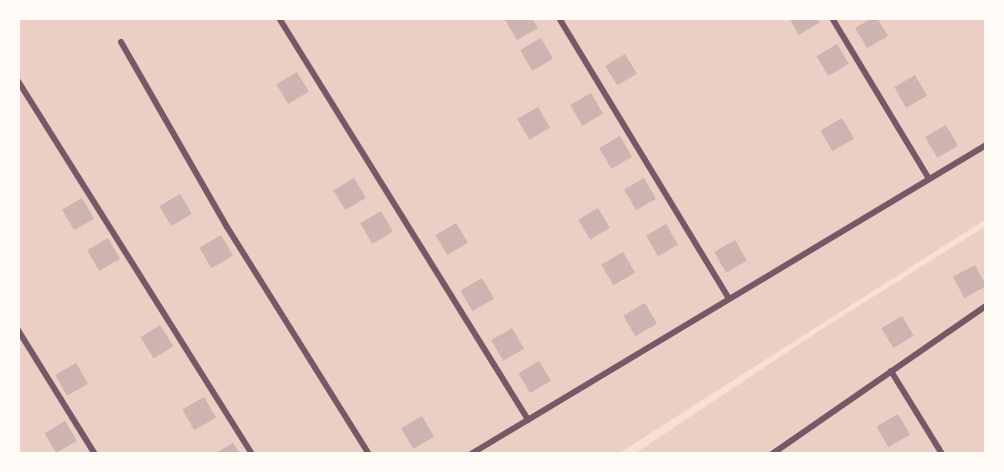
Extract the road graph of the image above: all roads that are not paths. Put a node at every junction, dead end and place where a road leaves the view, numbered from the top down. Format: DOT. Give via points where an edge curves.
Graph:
graph roads {
  1 [pos="279,18"];
  2 [pos="559,18"];
  3 [pos="831,18"];
  4 [pos="121,42"];
  5 [pos="18,81"];
  6 [pos="986,144"];
  7 [pos="929,179"];
  8 [pos="729,299"];
  9 [pos="986,306"];
  10 [pos="18,330"];
  11 [pos="891,371"];
  12 [pos="528,420"];
  13 [pos="782,451"];
  14 [pos="95,454"];
  15 [pos="252,454"];
  16 [pos="369,454"];
  17 [pos="471,454"];
  18 [pos="772,454"];
  19 [pos="942,454"];
  1 -- 12 [label="street"];
  2 -- 8 [label="street"];
  3 -- 7 [label="street"];
  4 -- 16 [label="street" via="227,227"];
  5 -- 15 [label="street"];
  6 -- 7 [label="street"];
  7 -- 8 [label="street"];
  8 -- 12 [label="street"];
  9 -- 11 [label="street"];
  10 -- 14 [label="street"];
  11 -- 13 [label="street"];
  11 -- 19 [label="street"];
  12 -- 17 [label="street"];
  13 -- 18 [label="street"];
}
